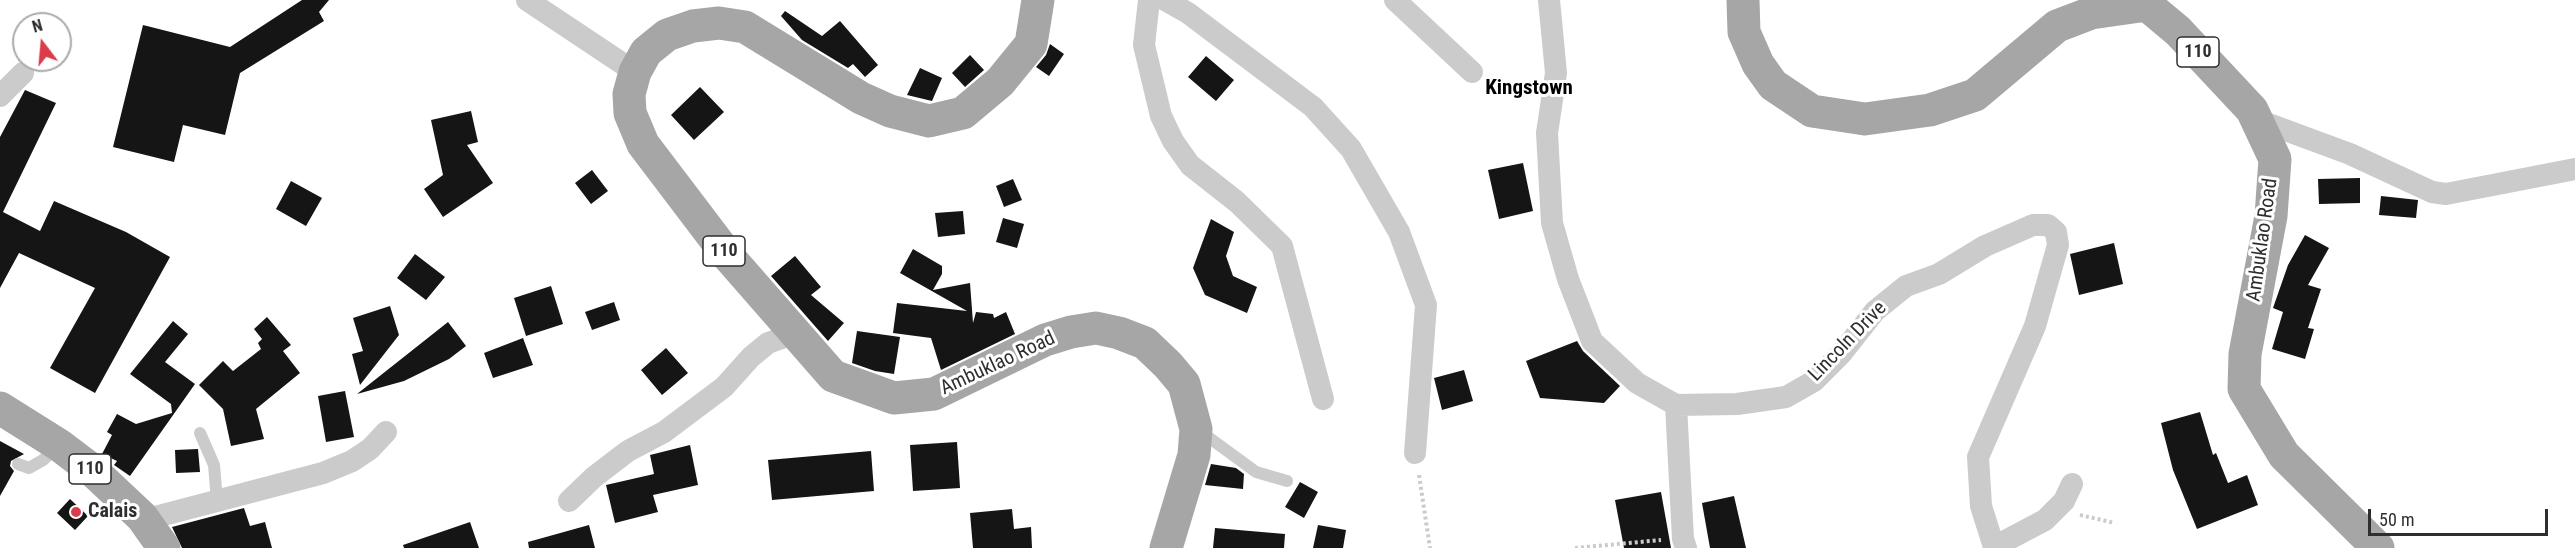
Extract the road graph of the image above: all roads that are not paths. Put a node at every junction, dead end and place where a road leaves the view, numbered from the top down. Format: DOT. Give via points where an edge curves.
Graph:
graph roads {
  1 [pos="527,0"];
  2 [pos="1038,0"];
  3 [pos="1149,0"];
  4 [pos="1165,0"];
  5 [pos="1395,0"];
  6 [pos="1550,0"];
  7 [pos="1743,0"];
  8 [pos="635,72"];
  9 [pos="1472,72"];
  10 [pos="23,73"];
  11 [pos="0,96"];
  12 [pos="2258,120"];
  13 [pos="2575,169"];
  14 [pos="796,333"];
  15 [pos="1323,399"];
  16 [pos="1676,405"];
  17 [pos="0,408"];
  18 [pos="1196,429"];
  19 [pos="386,432"];
  20 [pos="200,433"];
  21 [pos="59,445"];
  22 [pos="1415,453"];
  23 [pos="18,464"];
  24 [pos="1287,481"];
  25 [pos="2072,484"];
  26 [pos="218,501"];
  27 [pos="569,501"];
  28 [pos="144,520"];
  29 [pos="1685,543"];
  30 [pos="164,548"];
  31 [pos="1167,548"];
  32 [pos="2378,548"];
  1 -- 8 [label="street"];
  2 -- 8 [label="main road, Ambuklao Road / 110" via="1031,44 1000,82 963,113 928,121 861,98 745,27 719,23 667,35 646,52"];
  3 -- 15 [label="street" via="1144,45 1161,116 1190,165 1237,202 1282,246"];
  4 -- 22 [label="street" via="1313,107 1351,149 1399,232 1426,305"];
  5 -- 9 [label="street"];
  6 -- 16 [label="street" via="1556,74 1548,133 1549,182 1552,223 1569,279 1592,341 1637,382"];
  7 -- 12 [label="main road, Ambuklao Road / 110" via="1744,32 1758,64 1773,85 1812,111 1865,119 1930,110 1975,95 2057,26 2091,13 2147,5 2178,31"];
  8 -- 14 [label="main road, Ambuklao Road / 110" via="629,94 630,113 642,144 728,256"];
  10 -- 11 [label="street"];
  12 -- 13 [label="street" via="2350,154 2432,192 2446,194"];
  12 -- 32 [label="main road, Ambuklao Road / 110" via="2275,159 2271,216 2245,354 2244,388 2284,455"];
  14 -- 18 [label="main road, Ambuklao Road / 110" via="833,376 894,398 934,394 1045,340 1071,332 1096,328 1119,333 1145,343 1184,384"];
  14 -- 27 [label="street" via="768,343 724,387 664,432 628,451"];
  16 -- 25 [label="street, Lincoln Drive" via="1737,404 1785,397 1814,381 1875,311 1906,286 1939,274 1985,246 2033,225 2048,225 2056,232 2058,245 2050,274 2023,356 1977,457 1981,506 1994,547 2045,520"];
  16 -- 29 [label="street"];
  17 -- 21 [label="main road, 110"];
  18 -- 24 [label="lane" via="1256,472"];
  18 -- 31 [label="main road, Ambuklao Road / 110" via="1194,455"];
  19 -- 26 [label="street" via="352,461 323,473"];
  20 -- 26 [label="lane" via="214,465"];
  21 -- 23 [label="lane" via="29,468"];
  21 -- 28 [label="main road, 110" via="92,470"];
  26 -- 28 [label="street"];
  28 -- 30 [label="main road, 110"];
}
